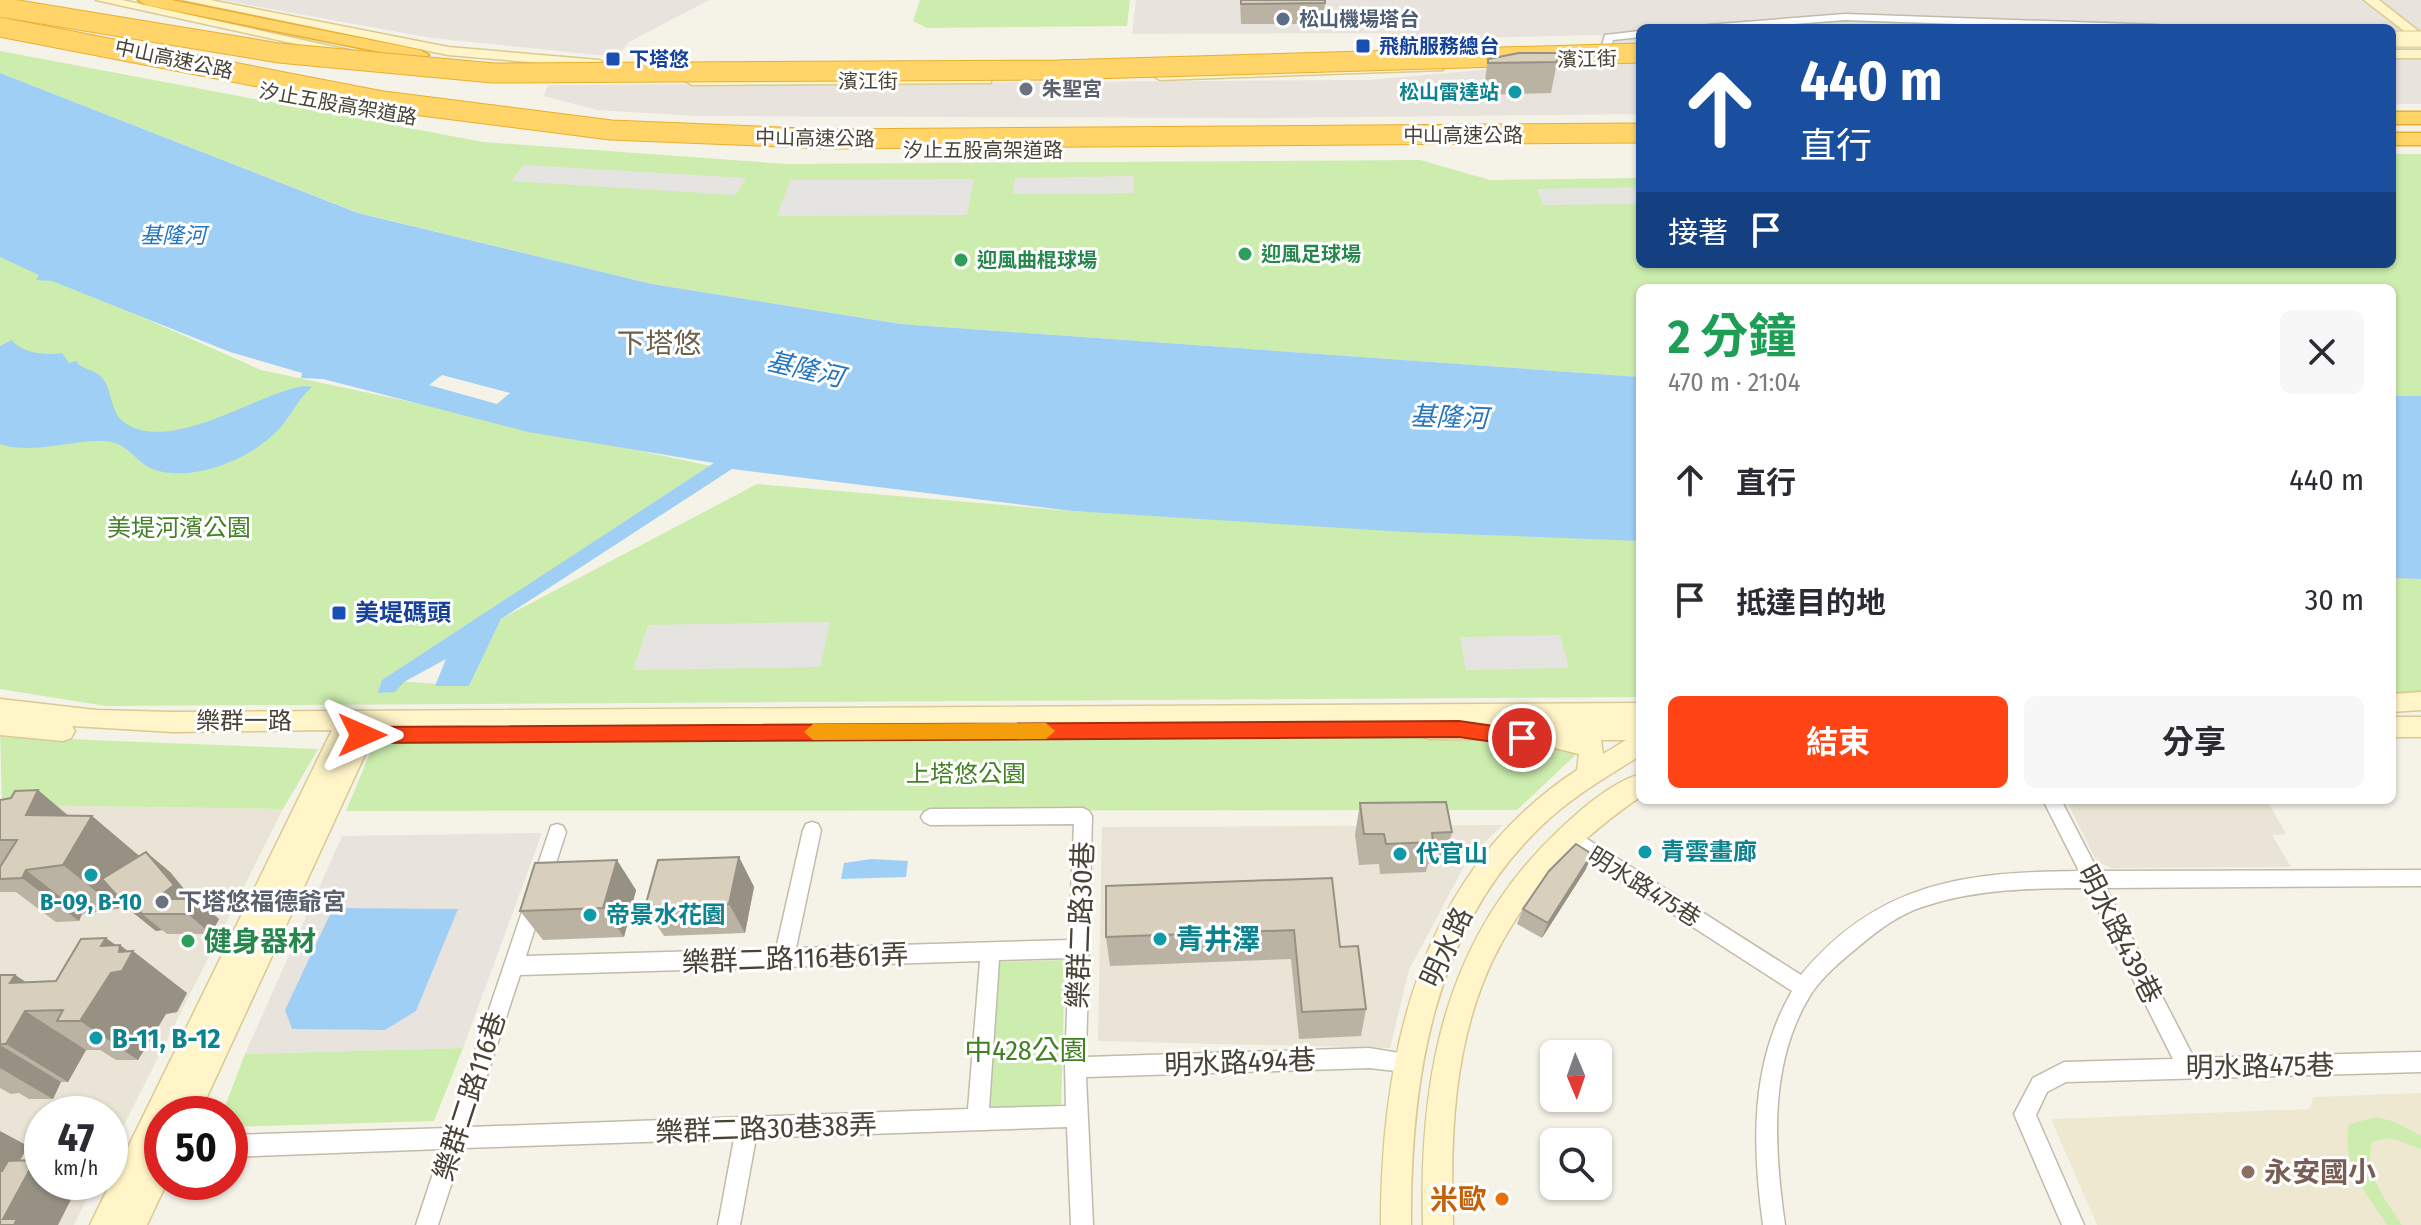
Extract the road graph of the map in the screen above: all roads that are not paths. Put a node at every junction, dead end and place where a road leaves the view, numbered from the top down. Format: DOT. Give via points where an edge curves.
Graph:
graph roads {
  1 [pos="103,0"];
  2 [pos="146,0"];
  3 [pos="2371,0"];
  4 [pos="2383,0"];
  5 [pos="182,3"];
  6 [pos="0,7"];
  7 [pos="0,17"];
  8 [pos="1757,24"];
  9 [pos="2044,24"];
  10 [pos="0,27"];
  11 [pos="1636,34"];
  12 [pos="2396,38"];
  13 [pos="0,39"];
  14 [pos="2420,42"];
  15 [pos="1607,45"];
  16 [pos="1636,45"];
  17 [pos="2396,50"];
  18 [pos="448,51"];
  19 [pos="1401,51"];
  20 [pos="1636,55"];
  21 [pos="1636,55"];
  22 [pos="430,64"];
  23 [pos="1407,69"];
  24 [pos="626,72"];
  25 [pos="2396,118"];
  26 [pos="2421,118"];
  27 [pos="1636,123"];
  28 [pos="2396,128"];
  29 [pos="2421,128"];
  30 [pos="1636,133"];
  31 [pos="2396,139"];
  32 [pos="2421,139"];
  33 [pos="1636,145"];
  34 [pos="2421,701"];
  35 [pos="2396,705"];
  36 [pos="2396,706"];
  37 [pos="0,708"];
  38 [pos="2421,709"];
  39 [pos="1636,712"];
  40 [pos="0,725"];
  41 [pos="2396,727"];
  42 [pos="2421,727"];
  43 [pos="1459,729"];
  44 [pos="354,730"];
  45 [pos="1636,731"];
  46 [pos="1636,747"];
  47 [pos="1589,776"];
  48 [pos="1636,786"];
  49 [pos="2054,804"];
  50 [pos="930,817"];
  51 [pos="812,830"];
  52 [pos="557,832"];
  53 [pos="1567,836"];
  54 [pos="2421,878"];
  55 [pos="2093,880"];
  56 [pos="1078,949"];
  57 [pos="990,952"];
  58 [pos="784,958"];
  59 [pos="512,966"];
  60 [pos="1804,988"];
  61 [pos="1405,1062"];
  62 [pos="2421,1062"];
  63 [pos="1075,1067"];
  64 [pos="2188,1068"];
  65 [pos="192,1096"];
  66 [pos="1077,1116"];
  67 [pos="978,1119"];
  68 [pos="747,1129"];
  69 [pos="455,1138"];
  70 [pos="248,1145"];
  71 [pos="144,1198"];
  72 [pos="105,1225"];
  73 [pos="131,1225"];
  74 [pos="427,1225"];
  75 [pos="729,1225"];
  76 [pos="1082,1225"];
  77 [pos="1396,1225"];
  78 [pos="1438,1225"];
  79 [pos="1774,1225"];
  80 [pos="2073,1225"];
  1 -- 22 [label="main road, 濱江街" via="368,56"];
  2 -- 5 [label="highway"];
  3 -- 14 [label="main road"];
  4 -- 14 [label="main road"];
  5 -- 18 [label="main road, 濱江街"];
  5 -- 24 [label="highway, bridge" via="420,55"];
  6 -- 24 [label="highway, 汐止五股高架道路, bridge" via="347,62 493,73"];
  7 -- 27 [label="highway, 中山高速公路" via="412,95 687,124 907,128"];
  8 -- 9 [label="street" via="1845,17"];
  10 -- 30 [label="highway, 中山高速公路, bridge" via="383,101 611,130 829,139"];
  11 -- 15 [label="street" via="1609,37"];
  12 -- 14 [label="main road, bridge"];
  13 -- 33 [label="highway, 汐止五股高架道路" via="368,111 517,133 649,144 887,150"];
  14 -- 17 [label="highway"];
  15 -- 16 [label="main road, 濱江街"];
  15 -- 19 [label="main road, 濱江街"];
  18 -- 19 [label="main road, 濱江街" via="580,64 758,66 1080,63"];
  18 -- 22 [label="main road"];
  19 -- 23 [label="main road"];
  20 -- 24 [label="highway, 汐止五股高架道路, bridge" via="1058,70"];
  21 -- 23 [label="main road, 濱江街"];
  22 -- 23 [label="main road, 濱江街" via="542,80 643,81 929,81"];
  25 -- 26 [label="highway"];
  28 -- 29 [label="highway"];
  31 -- 32 [label="highway"];
  34 -- 35 [label="main road"];
  36 -- 38 [label="main road"];
  37 -- 44 [label="main road, 樂群一路" via="96,719"];
  39 -- 44 [label="main road, 樂群一路"];
  40 -- 44 [label="main road, 樂群一路" via="162,736"];
  41 -- 42 [label="main road"];
  43 -- 44 [label="main road, 樂群一路"];
  43 -- 45 [label="main road, 樂群一路"];
  43 -- 47 [label="main road" via="1588,744"];
  44 -- 65 [label="main road"];
  44 -- 72 [label="main road"];
  46 -- 47 [label="main road, 明水路"];
  47 -- 61 [label="main road, 明水路" via="1531,820 1470,895 1425,990"];
  48 -- 53 [label="main road, 明水路"];
  49 -- 55 [label="street, 明水路439巷"];
  50 -- 56 [label="street, 樂群二路30巷" via="1083,816"];
  51 -- 58 [label="street"];
  52 -- 59 [label="street, 樂群二路116巷"];
  53 -- 60 [label="street, 明水路475巷"];
  53 -- 78 [label="main road, 明水路" via="1512,899 1487,939 1459,1007 1436,1126"];
  54 -- 55 [label="street"];
  55 -- 60 [label="street" via="2008,880 1911,902 1874,921"];
  55 -- 64 [label="street, 明水路439巷"];
  56 -- 57 [label="street, 樂群二路116巷61弄"];
  56 -- 63 [label="street, 樂群二路30巷"];
  57 -- 58 [label="street, 樂群二路116巷61弄"];
  57 -- 67 [label="street"];
  58 -- 59 [label="street, 樂群二路116巷61弄"];
  59 -- 69 [label="street, 樂群二路116巷"];
  60 -- 79 [label="street" via="1775,1059 1768,1098 1766,1175"];
  61 -- 63 [label="street, 明水路494巷" via="1369,1058"];
  61 -- 77 [label="main road, 明水路" via="1394,1174"];
  62 -- 64 [label="street, 明水路475巷"];
  63 -- 66 [label="street, 樂群二路30巷"];
  64 -- 80 [label="street, 明水路475巷" via="2064,1072 2040,1085 2025,1114"];
  66 -- 67 [label="street, 樂群二路30巷38弄"];
  66 -- 76 [label="street, 樂群二路30巷"];
  67 -- 68 [label="street, 樂群二路30巷38弄"];
  68 -- 69 [label="street, 樂群二路30巷38弄"];
  68 -- 75 [label="street"];
  69 -- 70 [label="street, 樂群二路30巷38弄"];
  69 -- 74 [label="street, 樂群二路116巷"];
  71 -- 73 [label="main road"];
}
